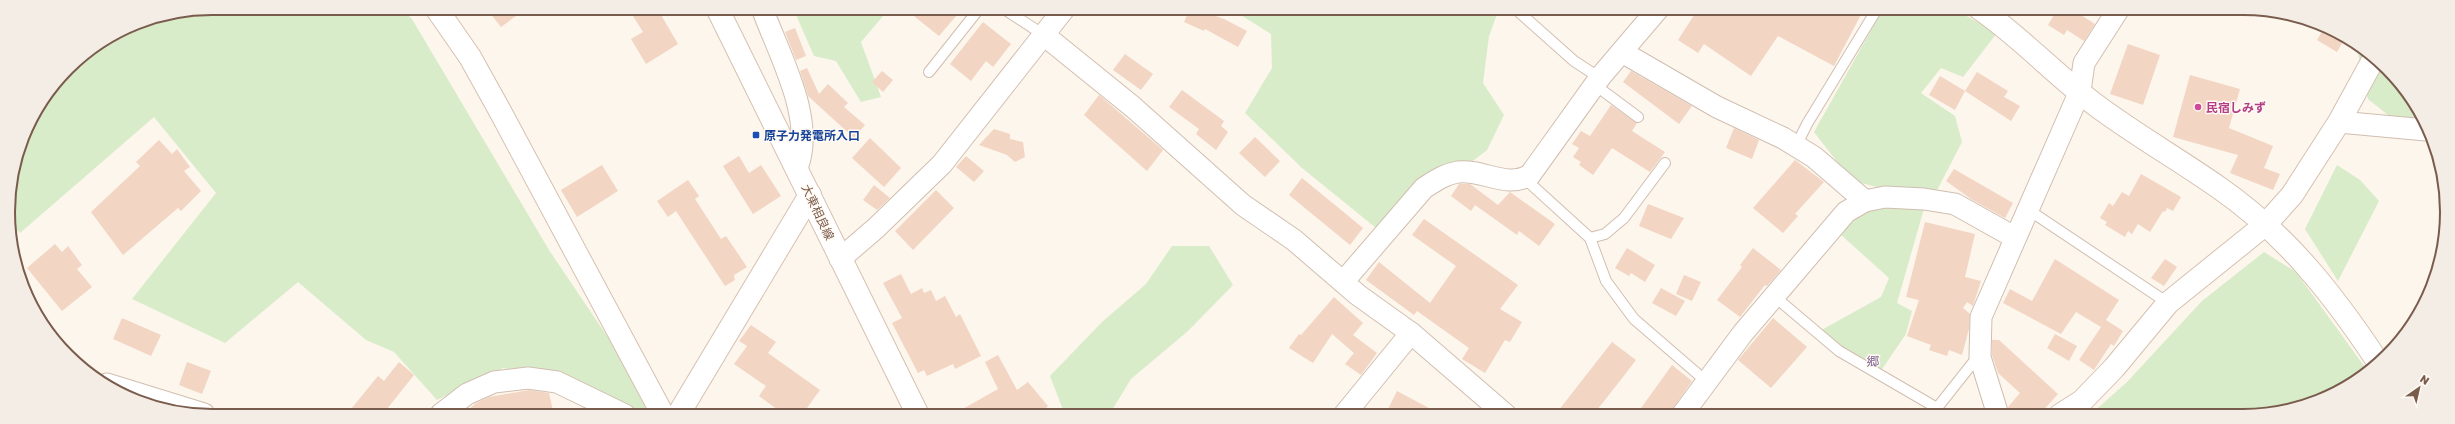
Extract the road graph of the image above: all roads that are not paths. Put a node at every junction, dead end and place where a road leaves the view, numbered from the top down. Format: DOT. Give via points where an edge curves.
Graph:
graph roads {
  1 [pos="444,15"];
  2 [pos="720,15"];
  3 [pos="765,15"];
  4 [pos="974,15"];
  5 [pos="1013,15"];
  6 [pos="1059,15"];
  7 [pos="1522,15"];
  8 [pos="1653,15"];
  9 [pos="1873,15"];
  10 [pos="1986,15"];
  11 [pos="2115,15"];
  12 [pos="1044,35"];
  13 [pos="1622,52"];
  14 [pos="2372,63"];
  15 [pos="929,72"];
  16 [pos="1598,81"];
  17 [pos="2080,92"];
  18 [pos="1638,117"];
  19 [pos="2340,122"];
  20 [pos="2422,130"];
  21 [pos="1796,146"];
  22 [pos="1665,163"];
  23 [pos="797,168"];
  24 [pos="1524,178"];
  25 [pos="810,195"];
  26 [pos="1865,201"];
  27 [pos="2027,209"];
  28 [pos="2266,224"];
  29 [pos="1590,238"];
  30 [pos="2014,238"];
  31 [pos="840,259"];
  32 [pos="1343,282"];
  33 [pos="1774,296"];
  34 [pos="2168,303"];
  35 [pos="1411,333"];
  36 [pos="1980,354"];
  37 [pos="2375,358"];
  38 [pos="1707,382"];
  39 [pos="130,391"];
  40 [pos="176,405"];
  41 [pos="448,409"];
  42 [pos="614,409"];
  43 [pos="661,409"];
  44 [pos="682,409"];
  45 [pos="915,409"];
  46 [pos="1349,409"];
  47 [pos="1499,409"];
  48 [pos="1687,409"];
  49 [pos="1996,409"];
  50 [pos="2069,409"];
  1 -- 43 [label="street" via="500,111"];
  2 -- 23 [label="street, 大東相良線"];
  3 -- 23 [label="street" via="801,111 803,152"];
  4 -- 15 [label="lane"];
  5 -- 12 [label="lane"];
  6 -- 12 [label="street"];
  7 -- 16 [label="lane"];
  8 -- 13 [label="street"];
  9 -- 21 [label="lane"];
  10 -- 17 [label="street"];
  11 -- 17 [label="street" via="2084,63"];
  12 -- 31 [label="street" via="942,164"];
  12 -- 32 [label="street" via="1133,107 1243,205 1294,240"];
  13 -- 16 [label="street"];
  13 -- 21 [label="street" via="1717,107"];
  14 -- 19 [label="street"];
  16 -- 18 [label="lane"];
  16 -- 24 [label="street" via="1530,174"];
  17 -- 27 [label="street"];
  17 -- 28 [label="street" via="2219,187"];
  19 -- 20 [label="street"];
  19 -- 28 [label="street" via="2292,194"];
  21 -- 26 [label="street" via="1814,156"];
  22 -- 29 [label="lane" via="1624,218 1605,234"];
  23 -- 25 [label="street, 大東相良線"];
  24 -- 29 [label="lane"];
  24 -- 32 [label="street" via="1508,181 1471,172 1457,172 1441,177 1424,188"];
  25 -- 31 [label="street, 大東相良線"];
  25 -- 44 [label="street"];
  26 -- 30 [label="street" via="1885,197 1955,204"];
  26 -- 33 [label="street" via="1846,212"];
  27 -- 30 [label="street"];
  27 -- 34 [label="lane"];
  28 -- 34 [label="street"];
  28 -- 37 [label="street" via="2304,262 2347,316"];
  29 -- 38 [label="lane" via="1606,281 1634,319"];
  30 -- 36 [label="street" via="1981,318"];
  31 -- 45 [label="street, 大東相良線"];
  32 -- 35 [label="street"];
  33 -- 36 [label="lane" via="1839,351 1937,408"];
  33 -- 38 [label="street"];
  34 -- 50 [label="street" via="2114,368 2082,401"];
  35 -- 46 [label="street"];
  35 -- 47 [label="street"];
  36 -- 49 [label="street"];
  38 -- 48 [label="street"];
  39 -- 40 [label="street"];
  41 -- 42 [label="street" via="467,394 494,382 528,378 557,382"];
}
